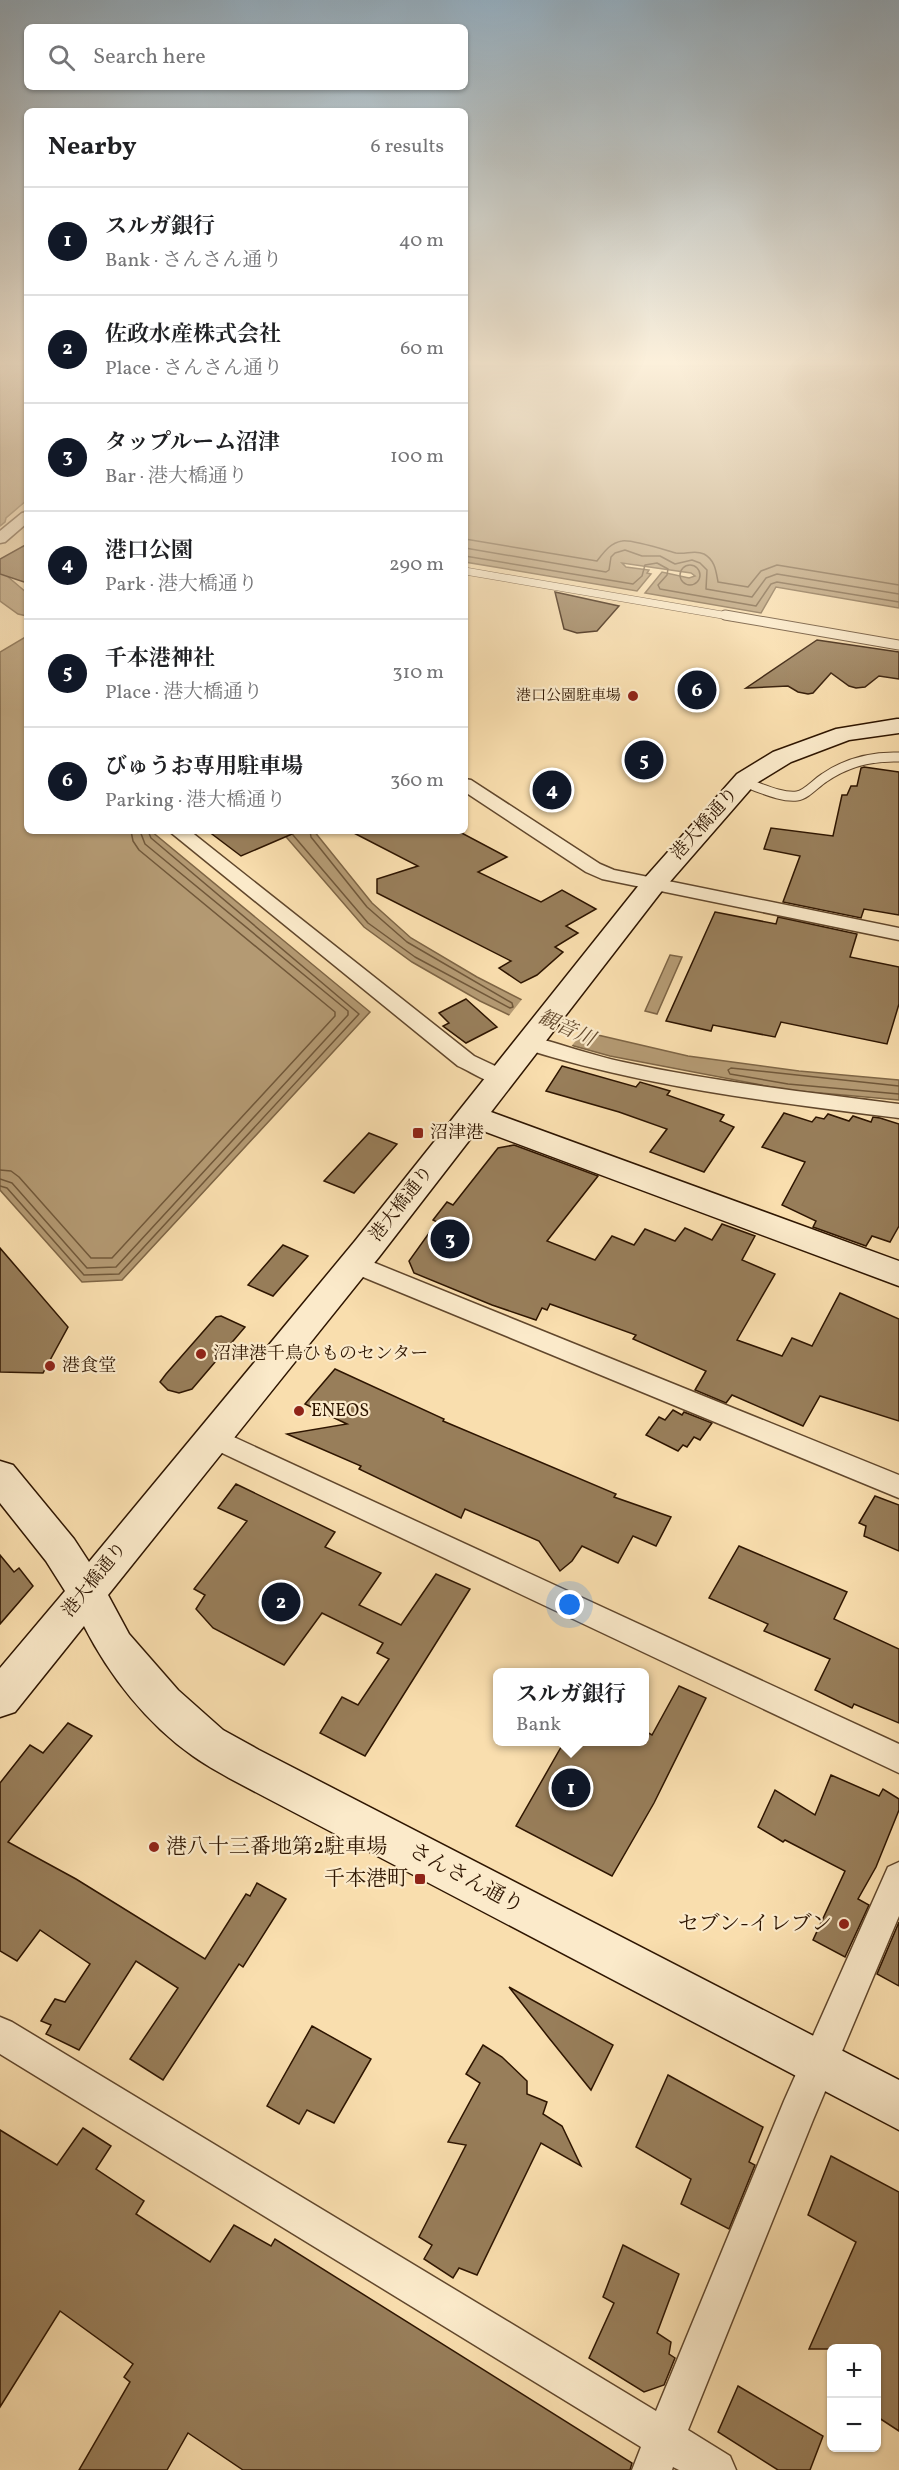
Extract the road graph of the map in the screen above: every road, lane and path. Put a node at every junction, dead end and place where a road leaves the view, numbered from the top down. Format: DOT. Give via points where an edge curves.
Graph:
graph roads {
  1 [pos="24,519"];
  2 [pos="0,539"];
  3 [pos="468,572"];
  4 [pos="899,645"];
  5 [pos="898,726"];
  6 [pos="899,757"];
  7 [pos="744,782"];
  8 [pos="468,786"];
  9 [pos="182,834"];
  10 [pos="652,886"];
  11 [pos="899,934"];
  12 [pos="541,1030"];
  13 [pos="502,1078"];
  14 [pos="899,1111"];
  15 [pos="472,1116"];
  16 [pos="355,1264"];
  17 [pos="899,1274"];
  18 [pos="212,1437"];
  19 [pos="0,1476"];
  20 [pos="899,1487"];
  21 [pos="86,1591"];
  22 [pos="0,1699"];
  23 [pos="899,1759"];
  24 [pos="899,1878"];
  25 [pos="0,2034"];
  26 [pos="819,2064"];
  27 [pos="899,2106"];
  28 [pos="658,2454"];
  29 [pos="716,2470"];
  1 -- 2 [label="street"];
  3 -- 4 [label="lane"];
  5 -- 7 [label="street, 港大橋通り" via="844,734 804,747 765,765"];
  6 -- 7 [label="lane" via="875,756 846,764 800,796"];
  7 -- 10 [label="street, 港大橋通り"];
  8 -- 10 [label="street" via="593,868"];
  9 -- 13 [label="street" via="466,1061"];
  10 -- 11 [label="street"];
  10 -- 12 [label="street, 港大橋通り"];
  12 -- 13 [label="street, 港大橋通り"];
  12 -- 14 [label="street" via="610,1068"];
  13 -- 15 [label="street, 港大橋通り"];
  15 -- 16 [label="street, 港大橋通り"];
  15 -- 17 [label="street"];
  16 -- 18 [label="street, 港大橋通り"];
  16 -- 20 [label="street"];
  18 -- 21 [label="street, 港大橋通り"];
  18 -- 23 [label="street"];
  19 -- 21 [label="street, さんさん通り" via="60,1550"];
  21 -- 22 [label="street, 港大橋通り"];
  21 -- 26 [label="street, さんさん通り" via="115,1646 163,1703 208,1743"];
  24 -- 26 [label="street"];
  25 -- 28 [label="street"];
  26 -- 27 [label="street, さんさん通り"];
  26 -- 28 [label="street"];
  28 -- 29 [label="street"];
}
